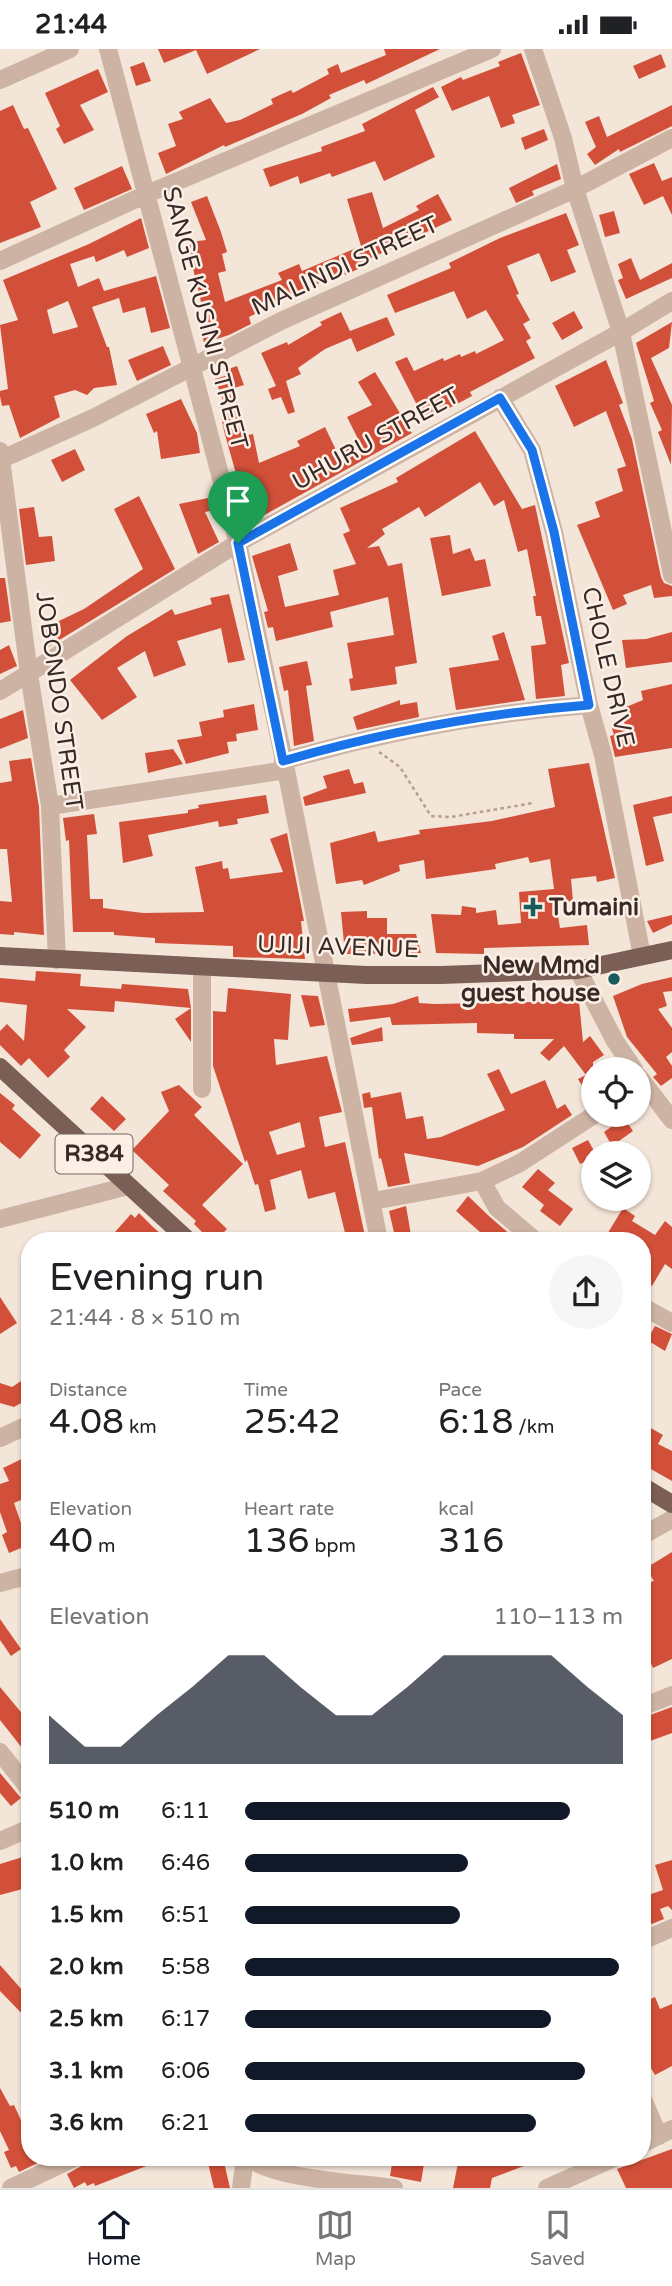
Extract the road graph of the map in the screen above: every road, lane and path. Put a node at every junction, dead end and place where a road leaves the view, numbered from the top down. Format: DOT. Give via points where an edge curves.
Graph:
graph roads {
  1 [pos="70,49"];
  2 [pos="108,49"];
  3 [pos="492,49"];
  4 [pos="533,49"];
  5 [pos="0,80"];
  6 [pos="672,138"];
  7 [pos="575,189"];
  8 [pos="147,194"];
  9 [pos="0,261"];
  10 [pos="672,301"];
  11 [pos="621,332"];
  12 [pos="193,367"];
  13 [pos="500,398"];
  14 [pos="1,455"];
  15 [pos="238,543"];
  16 [pos="672,575"];
  17 [pos="29,674"];
  18 [pos="0,691"];
  19 [pos="589,705"];
  20 [pos="354,740"];
  21 [pos="285,765"];
  22 [pos="533,803"];
  23 [pos="50,806"];
  24 [pos="672,950"];
  25 [pos="0,956"];
  26 [pos="642,956"];
  27 [pos="57,960"];
  28 [pos="202,967"];
  29 [pos="325,970"];
  30 [pos="578,970"];
  31 [pos="625,1057"];
  32 [pos="0,1067"];
  33 [pos="202,1089"];
  34 [pos="651,1094"];
  35 [pos="672,1120"];
  36 [pos="581,1123"];
  37 [pos="482,1181"];
  38 [pos="128,1186"];
  39 [pos="373,1201"];
  40 [pos="0,1219"];
  41 [pos="178,1232"];
  42 [pos="378,1232"];
  43 [pos="525,1232"];
  44 [pos="651,1311"];
  45 [pos="672,1323"];
  46 [pos="21,1428"];
  47 [pos="0,1438"];
  48 [pos="651,1491"];
  49 [pos="672,1504"];
  50 [pos="672,1519"];
  51 [pos="651,1531"];
  52 [pos="21,1579"];
  53 [pos="0,1583"];
  54 [pos="672,1695"];
  55 [pos="651,1703"];
  56 [pos="0,1752"];
  57 [pos="21,1779"];
  58 [pos="21,1832"];
  59 [pos="0,1841"];
  60 [pos="672,1928"];
  61 [pos="651,1937"];
  62 [pos="651,2111"];
  63 [pos="665,2133"];
  64 [pos="57,2166"];
  65 [pos="245,2166"];
  66 [pos="258,2166"];
  67 [pos="596,2166"];
  68 [pos="10,2188"];
  69 [pos="241,2188"];
  70 [pos="394,2188"];
  71 [pos="547,2188"];
  1 -- 5 [label="street"];
  2 -- 8 [label="street, SANGE KUSINI STREET"];
  3 -- 8 [label="street"];
  4 -- 7 [label="street"];
  6 -- 7 [label="street, MALINDI STREET"];
  7 -- 11 [label="street"];
  7 -- 12 [label="street, MALINDI STREET" via="281,321"];
  8 -- 9 [label="street"];
  8 -- 12 [label="street, SANGE KUSINI STREET"];
  10 -- 11 [label="street, UHURU STREET"];
  11 -- 13 [label="street, UHURU STREET"];
  11 -- 16 [label="street"];
  12 -- 14 [label="street, MALINDI STREET"];
  12 -- 15 [label="street, SANGE KUSINI STREET"];
  13 -- 15 [label="street, UHURU STREET"];
  13 -- 19 [label="street, CHOLE DRIVE" via="532,450 554,532"];
  14 -- 17 [label="street, JOBONDO STREET"];
  15 -- 17 [label="street, UHURU STREET"];
  15 -- 21 [label="street, SANGE KUSINI STREET"];
  17 -- 18 [label="street, UHURU STREET"];
  17 -- 23 [label="street, JOBONDO STREET"];
  19 -- 20 [label="street" via="519,710"];
  19 -- 26 [label="street, CHOLE DRIVE"];
  20 -- 21 [label="street"];
  20 -- 22 [label="path" via="391,759 431,816 451,817"];
  21 -- 23 [label="street"];
  21 -- 29 [label="street, SANGE KUSINI STREET"];
  23 -- 27 [label="street, JOBONDO STREET"];
  24 -- 26 [label="main road, UJIJI AVENUE"];
  25 -- 27 [label="main road, UJIJI AVENUE"];
  26 -- 30 [label="main road, UJIJI AVENUE"];
  27 -- 28 [label="main road, UJIJI AVENUE"];
  28 -- 29 [label="main road, UJIJI AVENUE"];
  28 -- 33 [label="street"];
  29 -- 30 [label="main road, UJIJI AVENUE" via="441,975"];
  29 -- 39 [label="street, SANGE KUSINI STREET"];
  30 -- 31 [label="street"];
  32 -- 38 [label="main road, R384"];
  34 -- 35 [label="street"];
  36 -- 37 [label="street" via="520,1163"];
  37 -- 39 [label="street"];
  37 -- 43 [label="street" via="497,1208"];
  38 -- 40 [label="street"];
  38 -- 41 [label="main road, R384"];
  39 -- 42 [label="street, SANGE KUSINI STREET"];
  44 -- 45 [label="street"];
  46 -- 47 [label="street"];
  48 -- 49 [label="main road"];
  50 -- 51 [label="street"];
  52 -- 53 [label="street"];
  54 -- 55 [label="street"];
  56 -- 57 [label="street"];
  58 -- 59 [label="street"];
  60 -- 61 [label="street"];
  62 -- 63 [label="street"];
  64 -- 68 [label="street"];
  65 -- 69 [label="street"];
  66 -- 70 [label="street"];
  67 -- 71 [label="street"];
}
